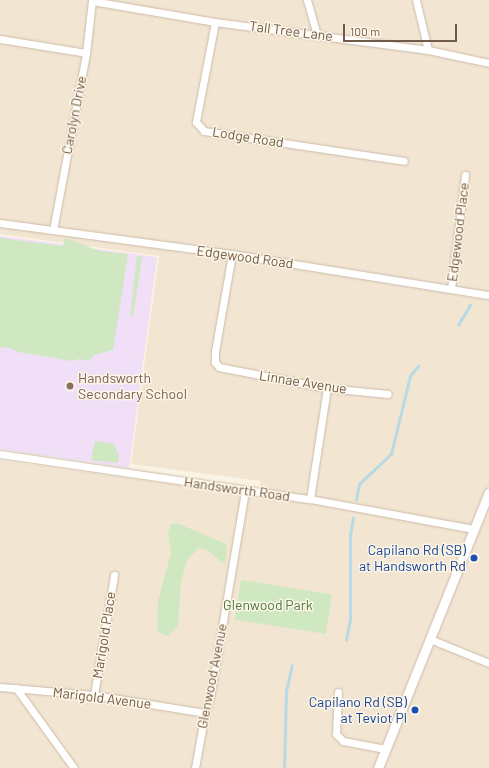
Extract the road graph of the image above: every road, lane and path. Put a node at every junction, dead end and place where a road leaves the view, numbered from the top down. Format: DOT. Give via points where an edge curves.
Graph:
graph roads {
  1 [pos="92,0"];
  2 [pos="307,0"];
  3 [pos="416,0"];
  4 [pos="215,22"];
  5 [pos="317,34"];
  6 [pos="0,39"];
  7 [pos="428,50"];
  8 [pos="86,53"];
  9 [pos="489,63"];
  10 [pos="404,161"];
  11 [pos="465,174"];
  12 [pos="0,222"];
  13 [pos="52,230"];
  14 [pos="232,254"];
  15 [pos="451,289"];
  16 [pos="489,295"];
  17 [pos="327,388"];
  18 [pos="388,394"];
  19 [pos="0,454"];
  20 [pos="245,490"];
  21 [pos="489,492"];
  22 [pos="310,499"];
  23 [pos="474,528"];
  24 [pos="114,575"];
  25 [pos="430,639"];
  26 [pos="489,663"];
  27 [pos="0,687"];
  28 [pos="16,688"];
  29 [pos="338,692"];
  30 [pos="94,695"];
  31 [pos="205,713"];
  32 [pos="385,749"];
  33 [pos="74,768"];
  34 [pos="195,768"];
  35 [pos="378,768"];
  1 -- 4 [label="street, Tall Tree Lane"];
  1 -- 8 [label="street, Carolyn Drive"];
  2 -- 5 [label="street"];
  3 -- 7 [label="street"];
  4 -- 5 [label="street, Tall Tree Lane"];
  4 -- 10 [label="street, Lodge Road" via="196,122 204,131"];
  5 -- 7 [label="street, Tall Tree Lane"];
  6 -- 8 [label="street"];
  7 -- 9 [label="street, Tall Tree Lane"];
  8 -- 13 [label="street, Carolyn Drive"];
  11 -- 15 [label="street, Edgewood Place"];
  12 -- 13 [label="street, Edgewood Road"];
  13 -- 14 [label="street, Edgewood Road"];
  14 -- 15 [label="street, Edgewood Road"];
  14 -- 17 [label="street, Linnae Avenue" via="215,362 219,367"];
  15 -- 16 [label="street, Edgewood Road"];
  17 -- 18 [label="street, Linnae Avenue"];
  17 -- 22 [label="street"];
  19 -- 20 [label="street, Handsworth Road"];
  20 -- 22 [label="street, Handsworth Road"];
  20 -- 31 [label="street, Glenwood Avenue" via="210,698"];
  21 -- 23 [label="main road"];
  22 -- 23 [label="street, Handsworth Road"];
  23 -- 25 [label="main road"];
  24 -- 30 [label="street, Marigold Place"];
  25 -- 26 [label="street"];
  25 -- 32 [label="main road"];
  27 -- 28 [label="street, Marigold Avenue"];
  28 -- 30 [label="street, Marigold Avenue"];
  28 -- 33 [label="street"];
  29 -- 32 [label="street" via="336,734 343,741"];
  30 -- 31 [label="street, Marigold Avenue"];
  31 -- 34 [label="street, Glenwood Avenue"];
  32 -- 35 [label="main road"];
}
